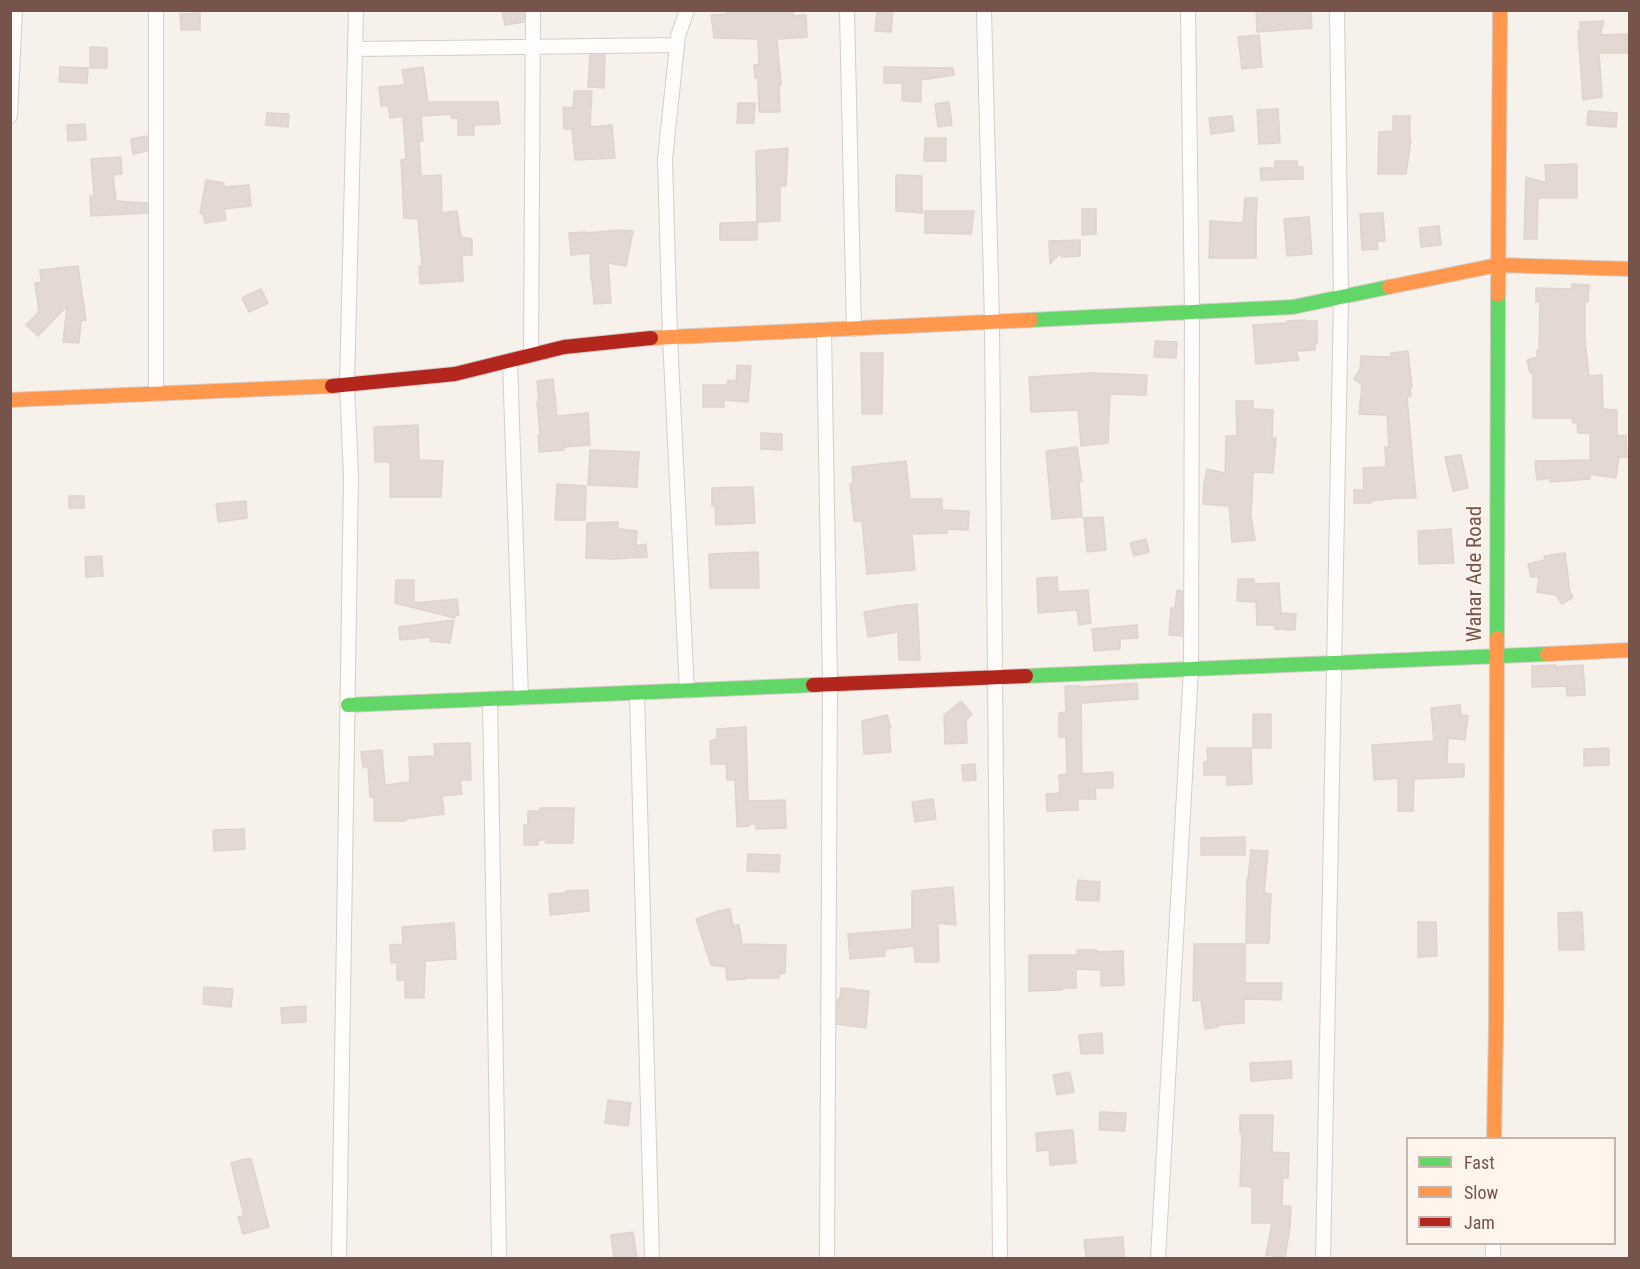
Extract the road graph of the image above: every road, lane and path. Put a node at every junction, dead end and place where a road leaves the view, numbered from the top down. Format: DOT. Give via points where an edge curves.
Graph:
graph roads {
  1 [pos="15,10"];
  2 [pos="156,10"];
  3 [pos="356,10"];
  4 [pos="533,10"];
  5 [pos="687,10"];
  6 [pos="847,10"];
  7 [pos="984,10"];
  8 [pos="1188,10"];
  9 [pos="1337,10"];
  10 [pos="1500,10"];
  11 [pos="677,45"];
  12 [pos="533,47"];
  13 [pos="355,49"];
  14 [pos="10,116"];
  15 [pos="1498,265"];
  16 [pos="1629,269"];
  17 [pos="1341,297"];
  18 [pos="1192,312"];
  19 [pos="992,322"];
  20 [pos="854,329"];
  21 [pos="824,330"];
  22 [pos="670,338"];
  23 [pos="531,355"];
  24 [pos="510,360"];
  25 [pos="347,386"];
  26 [pos="156,394"];
  27 [pos="10,400"];
  28 [pos="1629,650"];
  29 [pos="1497,656"];
  30 [pos="1334,663"];
  31 [pos="1191,669"];
  32 [pos="995,677"];
  33 [pos="830,684"];
  34 [pos="687,690"];
  35 [pos="637,693"];
  36 [pos="520,698"];
  37 [pos="490,699"];
  38 [pos="348,705"];
  39 [pos="1494,1137"];
  40 [pos="339,1258"];
  41 [pos="499,1258"];
  42 [pos="651,1258"];
  43 [pos="827,1258"];
  44 [pos="1000,1258"];
  45 [pos="1158,1258"];
  46 [pos="1323,1258"];
  1 -- 14 [label="street"];
  2 -- 26 [label="street"];
  3 -- 13 [label="street"];
  4 -- 12 [label="street"];
  5 -- 11 [label="street"];
  6 -- 20 [label="street"];
  7 -- 19 [label="street"];
  8 -- 18 [label="street"];
  9 -- 17 [label="street"];
  10 -- 15 [label="street, Wahar Ade Road"];
  11 -- 12 [label="street"];
  11 -- 22 [label="street" via="665,159"];
  12 -- 13 [label="street"];
  12 -- 23 [label="street"];
  13 -- 25 [label="street"];
  15 -- 16 [label="street"];
  15 -- 17 [label="street"];
  15 -- 29 [label="street, Wahar Ade Road"];
  17 -- 18 [label="street" via="1293,307"];
  17 -- 30 [label="street"];
  18 -- 19 [label="street"];
  18 -- 31 [label="street"];
  19 -- 20 [label="street"];
  19 -- 32 [label="street"];
  20 -- 21 [label="street"];
  21 -- 22 [label="street"];
  21 -- 33 [label="street"];
  22 -- 23 [label="street" via="564,347"];
  22 -- 34 [label="street"];
  23 -- 24 [label="street"];
  24 -- 25 [label="street" via="455,374"];
  24 -- 36 [label="street"];
  25 -- 26 [label="street"];
  25 -- 38 [label="street" via="351,476"];
  26 -- 27 [label="street"];
  28 -- 29 [label="street"];
  29 -- 30 [label="street"];
  29 -- 39 [label="street, Wahar Ade Road"];
  30 -- 31 [label="street"];
  30 -- 46 [label="street"];
  31 -- 32 [label="street"];
  31 -- 45 [label="street"];
  32 -- 33 [label="street"];
  32 -- 44 [label="street"];
  33 -- 34 [label="street"];
  33 -- 43 [label="street"];
  34 -- 35 [label="street"];
  35 -- 36 [label="street"];
  35 -- 42 [label="street"];
  36 -- 37 [label="street"];
  37 -- 38 [label="street"];
  37 -- 41 [label="street"];
  38 -- 40 [label="street"];
}
